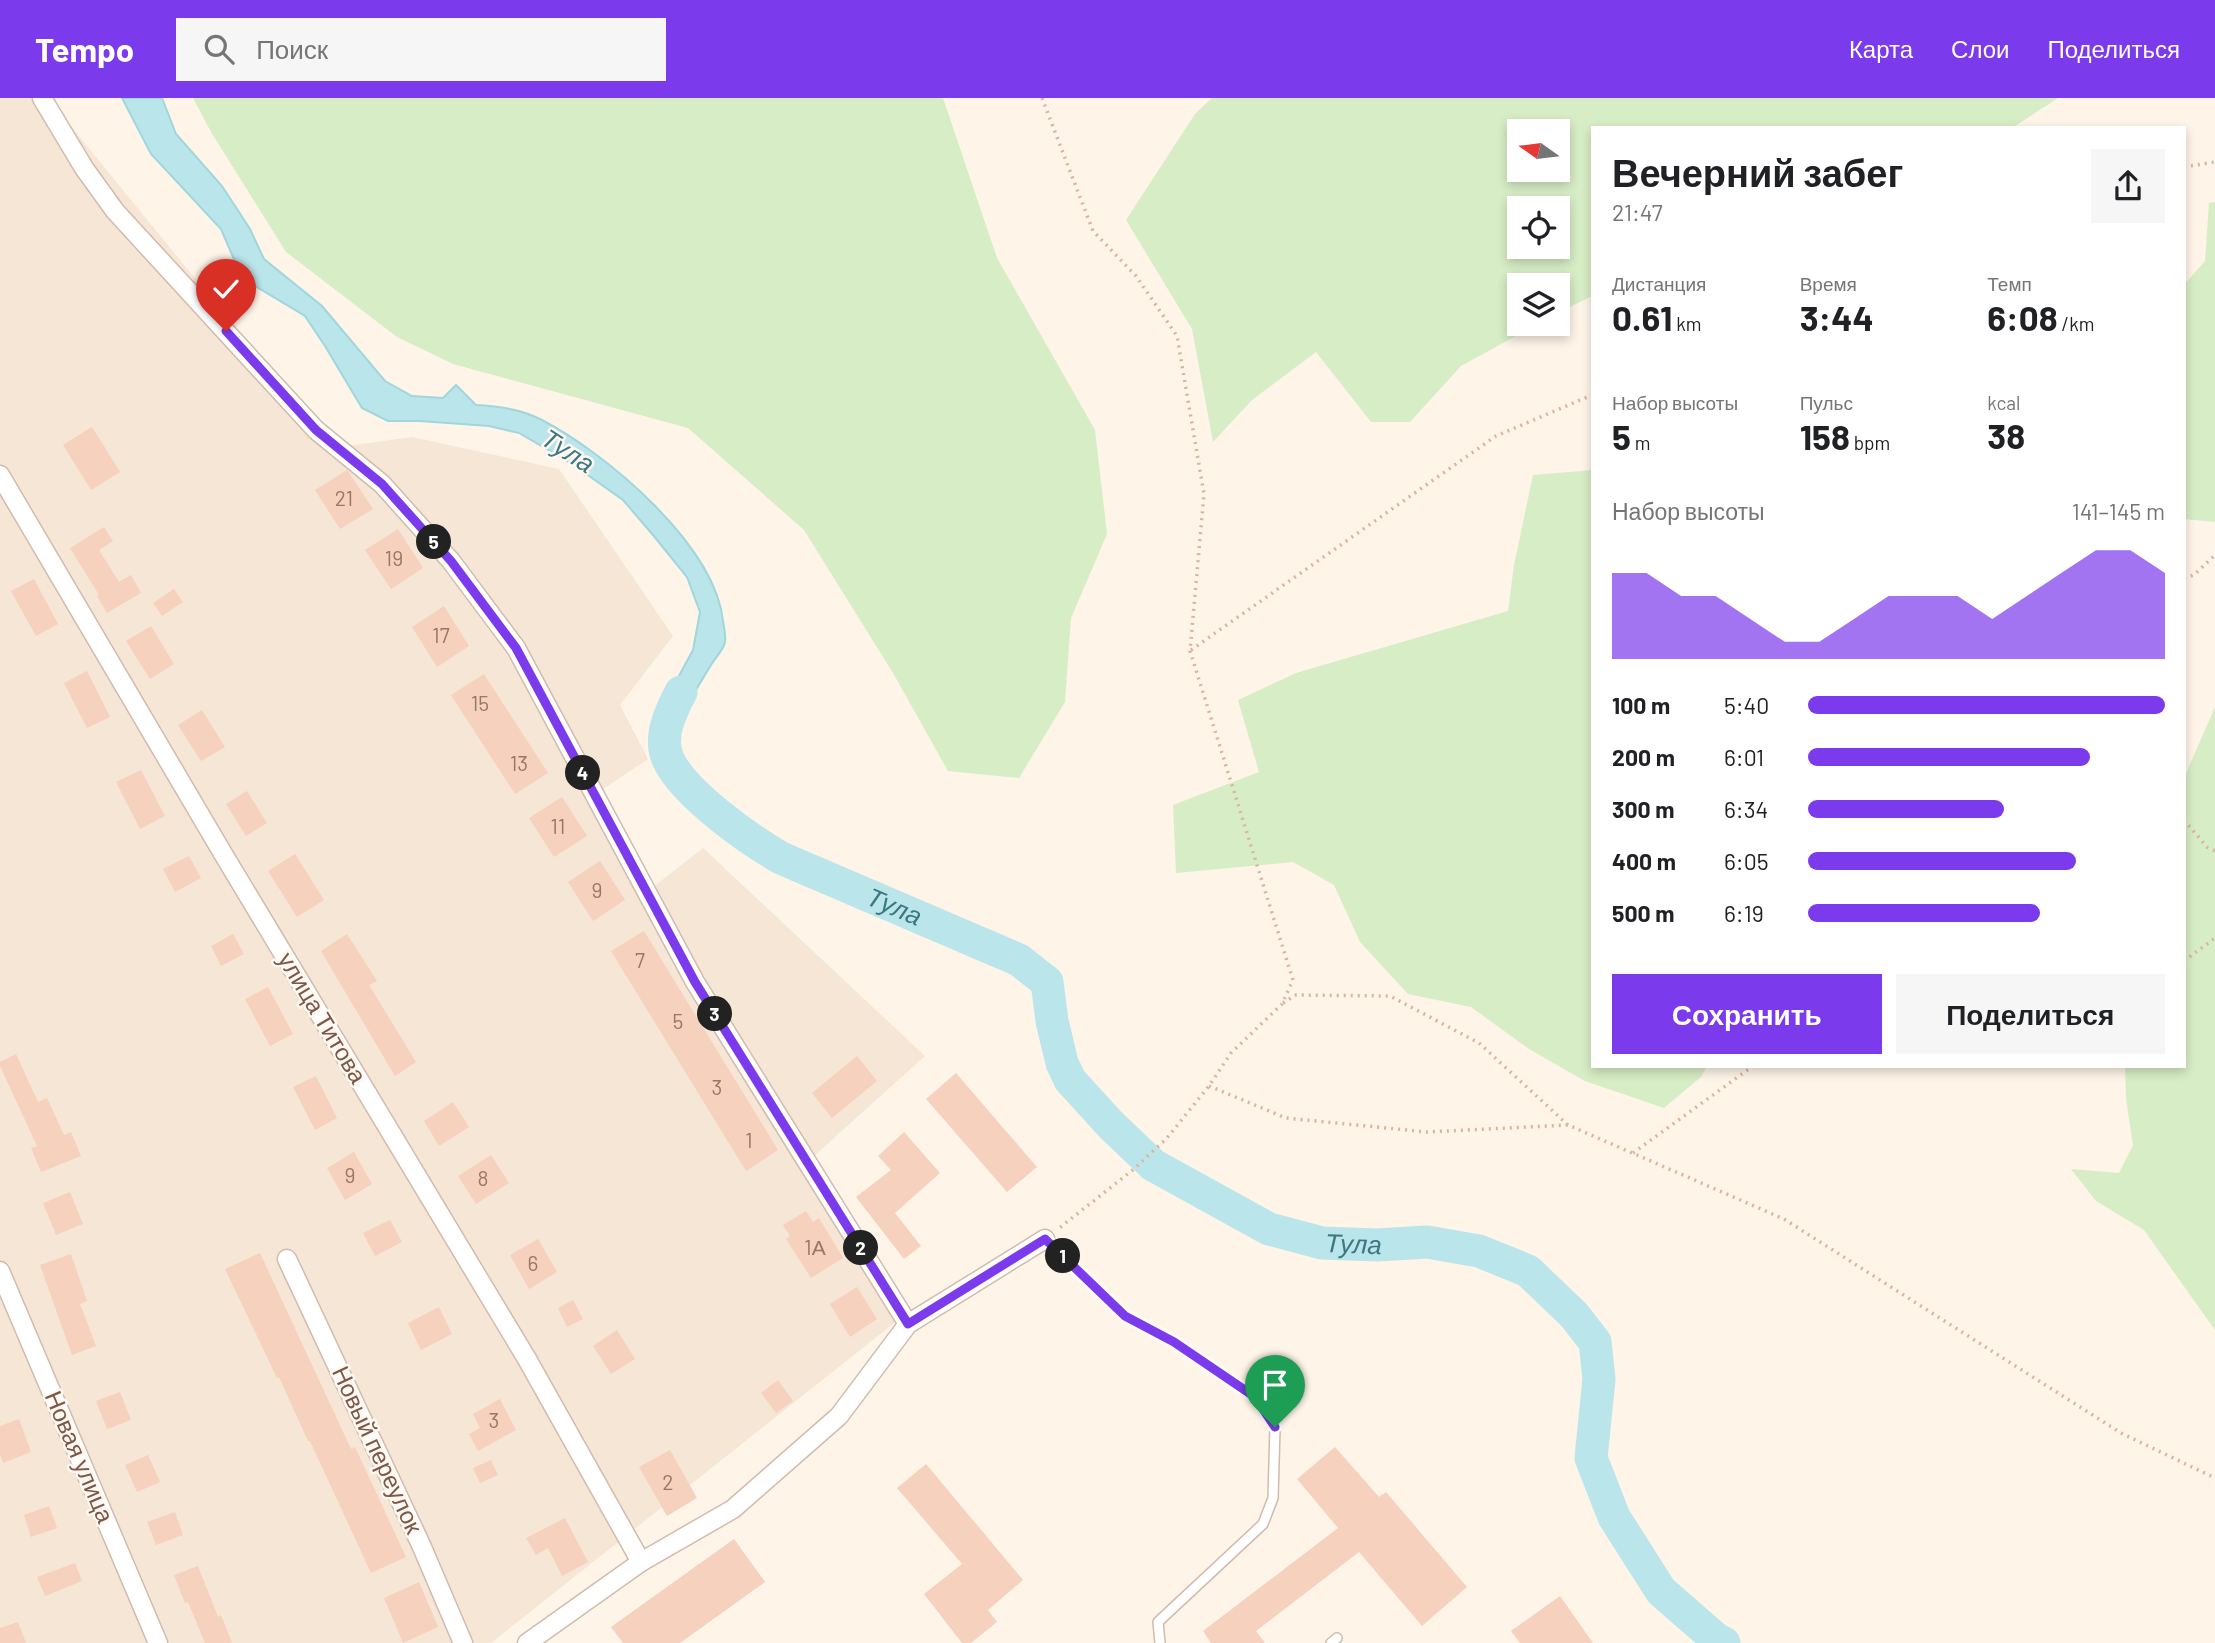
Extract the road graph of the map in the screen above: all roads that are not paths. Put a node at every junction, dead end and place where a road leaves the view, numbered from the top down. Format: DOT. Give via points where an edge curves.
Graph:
graph roads {
  1 [pos="42,98"];
  2 [pos="0,475"];
  3 [pos="1045,1239"];
  4 [pos="287,1259"];
  5 [pos="0,1272"];
  6 [pos="908,1324"];
  7 [pos="641,1562"];
  8 [pos="159,1643"];
  9 [pos="463,1643"];
  10 [pos="527,1643"];
  11 [pos="1160,1643"];
  1 -- 6 [label="street" via="115,211 316,430 382,484 451,561 516,648 695,982"];
  2 -- 7 [label="street, улица Титова" via="527,1359"];
  3 -- 6 [label="street"];
  3 -- 11 [label="lane" via="1125,1316 1174,1342 1255,1397 1275,1427 1273,1498 1263,1524 1158,1622"];
  4 -- 9 [label="street, Новый переулок"];
  5 -- 8 [label="street, Новая улица"];
  6 -- 7 [label="street" via="839,1416 733,1508"];
  7 -- 10 [label="street"];
}
